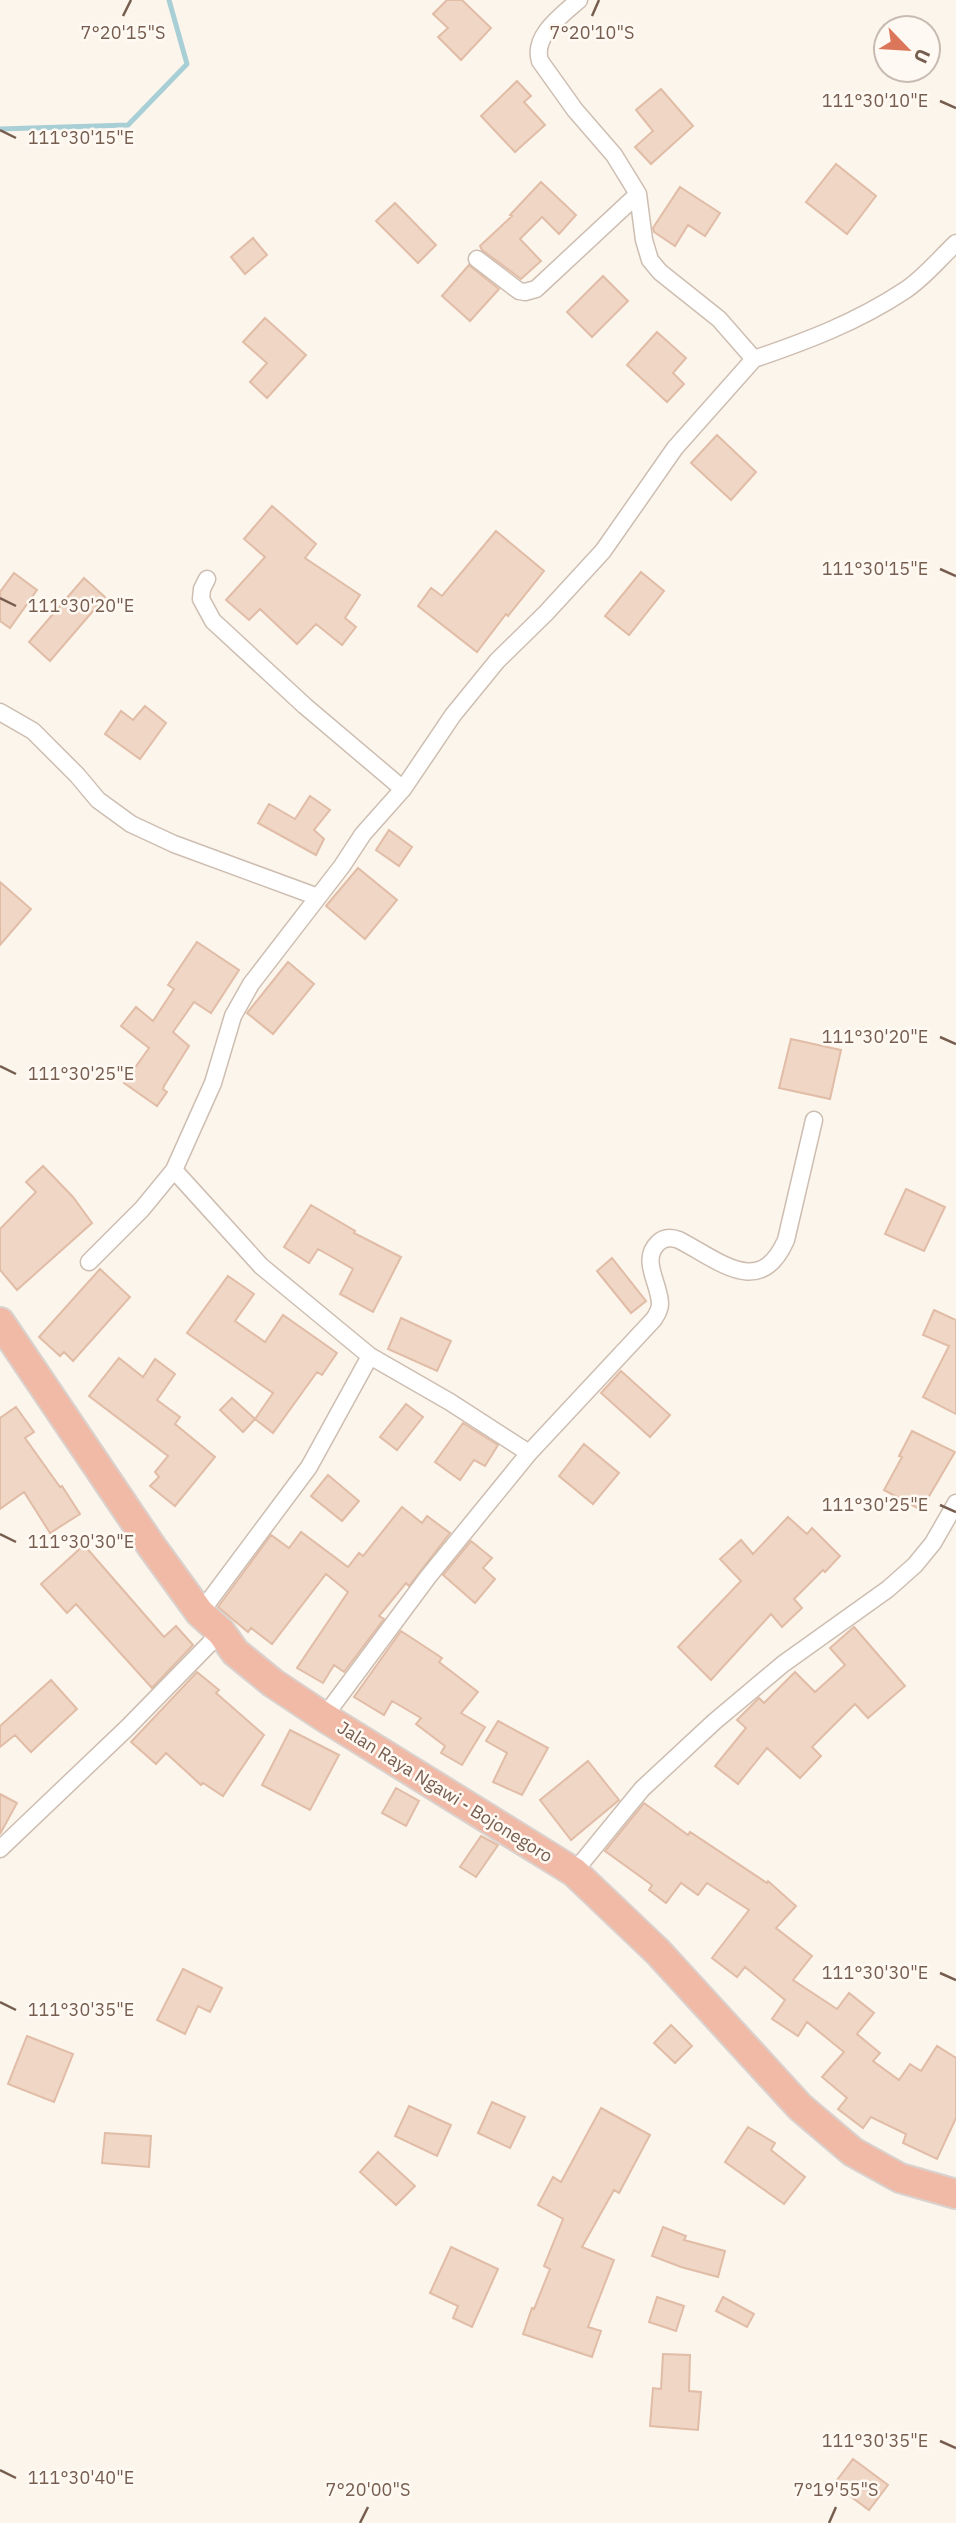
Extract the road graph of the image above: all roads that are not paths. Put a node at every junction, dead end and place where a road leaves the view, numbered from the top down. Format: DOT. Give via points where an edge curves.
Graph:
graph roads {
  1 [pos="579,0"];
  2 [pos="638,194"];
  3 [pos="956,243"];
  4 [pos="477,259"];
  5 [pos="754,359"];
  6 [pos="207,579"];
  7 [pos="0,712"];
  8 [pos="403,789"];
  9 [pos="318,897"];
  10 [pos="814,1119"];
  11 [pos="174,1170"];
  12 [pos="89,1262"];
  13 [pos="0,1322"];
  14 [pos="370,1356"];
  15 [pos="529,1452"];
  16 [pos="956,1503"];
  17 [pos="200,1613"];
  18 [pos="221,1633"];
  19 [pos="324,1717"];
  20 [pos="0,1849"];
  21 [pos="574,1872"];
  22 [pos="956,2194"];
  1 -- 2 [label="street" via="544,35 537,54"];
  2 -- 4 [label="street" via="536,289 519,291"];
  2 -- 5 [label="street" via="650,260 719,319"];
  3 -- 5 [label="street" via="906,290 862,316"];
  5 -- 8 [label="street" via="675,448 603,551 497,661 453,715"];
  6 -- 8 [label="street" via="201,599 213,621"];
  7 -- 9 [label="street" via="33,731 98,800 131,824"];
  8 -- 9 [label="street" via="363,834"];
  9 -- 11 [label="street" via="251,984 233,1016 213,1083"];
  10 -- 15 [label="street" via="780,1254 768,1268 750,1273 673,1238 660,1241 650,1258 660,1301 658,1313"];
  11 -- 12 [label="street"];
  11 -- 14 [label="street" via="261,1266"];
  13 -- 17 [label="highway, Jalan Raya Ngawi - Bojonegoro"];
  14 -- 15 [label="street"];
  14 -- 17 [label="street" via="309,1467"];
  15 -- 19 [label="street"];
  16 -- 21 [label="street" via="915,1565 714,1722 642,1789"];
  17 -- 18 [label="highway, Jalan Raya Ngawi - Bojonegoro"];
  18 -- 19 [label="highway, Jalan Raya Ngawi - Bojonegoro" via="263,1676"];
  18 -- 20 [label="street"];
  19 -- 21 [label="highway, Jalan Raya Ngawi - Bojonegoro"];
  21 -- 22 [label="highway, Jalan Raya Ngawi - Bojonegoro" via="658,1952 817,2122 853,2152 900,2178"];
}
